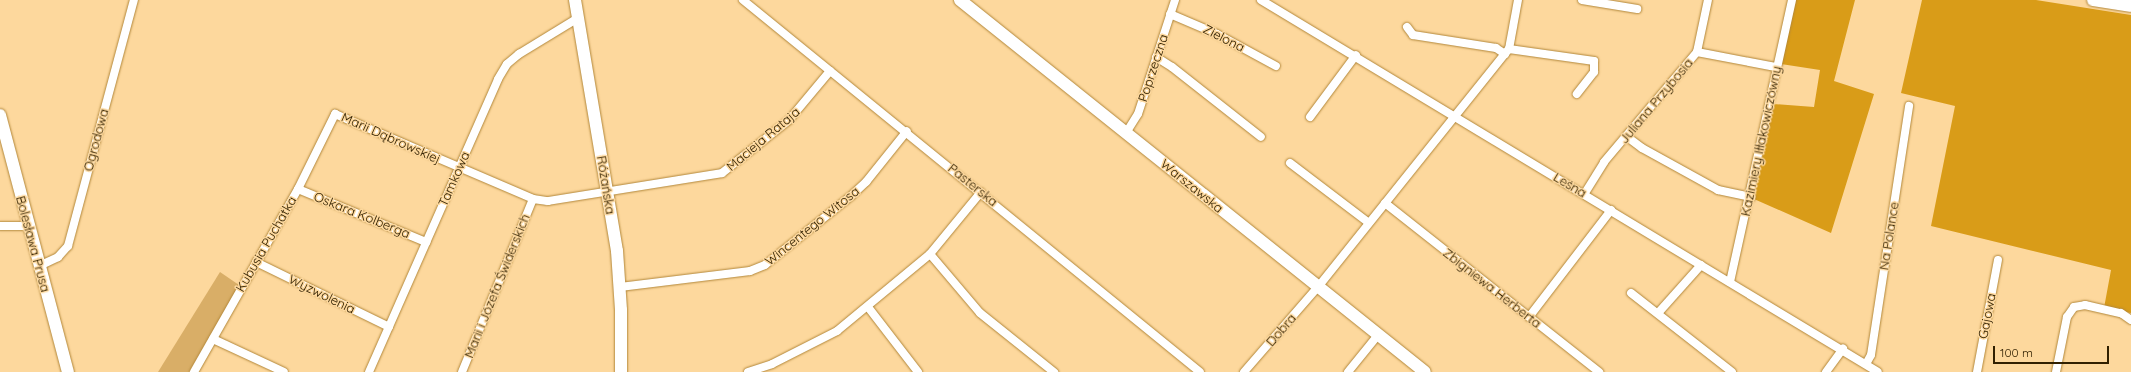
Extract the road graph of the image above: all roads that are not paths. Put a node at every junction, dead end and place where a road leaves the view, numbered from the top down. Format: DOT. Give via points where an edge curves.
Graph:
graph roads {
  1 [pos="134,0"];
  2 [pos="575,0"];
  3 [pos="743,0"];
  4 [pos="960,0"];
  5 [pos="1175,0"];
  6 [pos="1261,0"];
  7 [pos="1518,0"];
  8 [pos="1582,0"];
  9 [pos="1708,0"];
  10 [pos="1792,0"];
  11 [pos="2093,0"];
  12 [pos="2131,6"];
  13 [pos="1637,9"];
  14 [pos="1170,14"];
  15 [pos="578,18"];
  16 [pos="1407,28"];
  17 [pos="1507,52"];
  18 [pos="1697,52"];
  19 [pos="1356,55"];
  20 [pos="1156,57"];
  21 [pos="1276,66"];
  22 [pos="1776,67"];
  23 [pos="830,71"];
  24 [pos="1577,94"];
  25 [pos="1909,106"];
  26 [pos="335,114"];
  27 [pos="0,115"];
  28 [pos="1454,116"];
  29 [pos="1310,117"];
  30 [pos="907,131"];
  31 [pos="1126,133"];
  32 [pos="1626,136"];
  33 [pos="1261,137"];
  34 [pos="1290,163"];
  35 [pos="459,167"];
  36 [pos="298,189"];
  37 [pos="607,190"];
  38 [pos="981,192"];
  39 [pos="1584,193"];
  40 [pos="1750,197"];
  41 [pos="533,199"];
  42 [pos="1386,203"];
  43 [pos="1611,210"];
  44 [pos="1369,223"];
  45 [pos="0,226"];
  46 [pos="28,226"];
  47 [pos="426,242"];
  48 [pos="930,254"];
  49 [pos="1998,260"];
  50 [pos="256,262"];
  51 [pos="1701,265"];
  52 [pos="39,266"];
  53 [pos="1730,282"];
  54 [pos="620,287"];
  55 [pos="1318,287"];
  56 [pos="1631,293"];
  57 [pos="868,307"];
  58 [pos="1659,312"];
  59 [pos="1529,317"];
  60 [pos="2131,320"];
  61 [pos="389,327"];
  62 [pos="1378,335"];
  63 [pos="213,339"];
  64 [pos="1843,349"];
  65 [pos="1866,364"];
  66 [pos="68,372"];
  67 [pos="194,372"];
  68 [pos="284,372"];
  69 [pos="369,372"];
  70 [pos="462,372"];
  71 [pos="621,372"];
  72 [pos="748,372"];
  73 [pos="918,372"];
  74 [pos="1054,372"];
  75 [pos="1200,372"];
  76 [pos="1244,372"];
  77 [pos="1348,372"];
  78 [pos="1424,372"];
  79 [pos="1599,372"];
  80 [pos="1732,372"];
  81 [pos="1826,372"];
  82 [pos="1878,372"];
  83 [pos="1977,372"];
  84 [pos="2056,372"];
  1 -- 52 [label="street, Ogrodowa" via="68,246 58,257"];
  2 -- 15 [label="street, Różańska"];
  3 -- 23 [label="street, Pasterska"];
  4 -- 31 [label="street, Warszawska"];
  5 -- 14 [label="street, Poprzeczna"];
  6 -- 19 [label="street, Leśna"];
  7 -- 17 [label="street"];
  8 -- 13 [label="street"];
  9 -- 18 [label="street, Juliana Przybosia"];
  10 -- 22 [label="street, Kazimiery Iłłakowiczówny"];
  11 -- 12 [label="street"];
  14 -- 20 [label="street, Poprzeczna"];
  14 -- 21 [label="street, Zielona" via="1218,34"];
  15 -- 35 [label="street, Tamkowa" via="507,64"];
  15 -- 37 [label="street, Różańska"];
  16 -- 17 [label="street" via="1413,35"];
  17 -- 24 [label="street" via="1594,61 1594,72"];
  17 -- 28 [label="street, Dobra"];
  18 -- 22 [label="street"];
  18 -- 32 [label="street, Juliana Przybosia"];
  19 -- 28 [label="street, Leśna"];
  19 -- 29 [label="street"];
  20 -- 31 [label="street, Poprzeczna" via="1138,114"];
  20 -- 33 [label="street"];
  22 -- 40 [label="street, Kazimiery Iłłakowiczówny"];
  23 -- 30 [label="street, Pasterska"];
  23 -- 37 [label="street, Macieja Rataja" via="790,120 722,173"];
  25 -- 65 [label="street, Na Polance" via="1871,355"];
  26 -- 35 [label="street, Marii Dąbrowskiej"];
  26 -- 36 [label="street, Kubusia Puchatka"];
  27 -- 46 [label="street, Bolesława Prusa"];
  28 -- 39 [label="street, Leśna"];
  28 -- 42 [label="street, Dobra"];
  30 -- 38 [label="street, Pasterska"];
  30 -- 54 [label="street, Wincentego Witosa" via="866,182 765,265 750,271"];
  31 -- 55 [label="street, Warszawska"];
  32 -- 39 [label="street, Juliana Przybosia" via="1604,162"];
  32 -- 40 [label="street" via="1642,148 1718,190"];
  34 -- 44 [label="street"];
  35 -- 41 [label="street, Marii Dąbrowskiej"];
  35 -- 47 [label="street, Tamkowa"];
  36 -- 47 [label="street, Oskara Kolberga"];
  36 -- 50 [label="street, Kubusia Puchatka"];
  37 -- 41 [label="street, Marii Dąbrowskiej" via="548,201"];
  37 -- 54 [label="street, Różańska"];
  38 -- 48 [label="street"];
  38 -- 75 [label="street, Pasterska"];
  39 -- 43 [label="street, Leśna"];
  40 -- 53 [label="street, Kazimiery Iłłakowiczówny"];
  41 -- 70 [label="street, Marii i Józefa Świderskich"];
  42 -- 44 [label="street, Dobra"];
  42 -- 59 [label="street, Zbigniewa Herberta"];
  43 -- 51 [label="street, Leśna"];
  43 -- 59 [label="street"];
  44 -- 55 [label="street, Dobra"];
  45 -- 46 [label="street"];
  46 -- 52 [label="street, Bolesława Prusa"];
  47 -- 61 [label="street, Tamkowa"];
  48 -- 57 [label="street"];
  48 -- 74 [label="street" via="974,308"];
  49 -- 83 [label="street, Gajowa"];
  50 -- 61 [label="street, Wyzwolenia"];
  50 -- 63 [label="street, Kubusia Puchatka"];
  51 -- 53 [label="street, Leśna"];
  51 -- 58 [label="street"];
  52 -- 66 [label="street, Bolesława Prusa"];
  53 -- 64 [label="street, Leśna"];
  54 -- 71 [label="street, Różańska"];
  55 -- 62 [label="street, Warszawska"];
  55 -- 76 [label="street, Dobra"];
  56 -- 58 [label="street"];
  57 -- 72 [label="street" via="828,336 772,364"];
  57 -- 73 [label="street"];
  58 -- 80 [label="street"];
  59 -- 79 [label="street, Zbigniewa Herberta"];
  60 -- 84 [label="street" via="2122,313 2085,304 2074,307 2067,317"];
  61 -- 69 [label="street, Tamkowa"];
  62 -- 77 [label="street"];
  62 -- 78 [label="street, Warszawska"];
  63 -- 67 [label="street, Kubusia Puchatka"];
  63 -- 68 [label="street"];
  64 -- 65 [label="street, Leśna"];
  64 -- 81 [label="street"];
  65 -- 82 [label="street, Leśna"];
}
